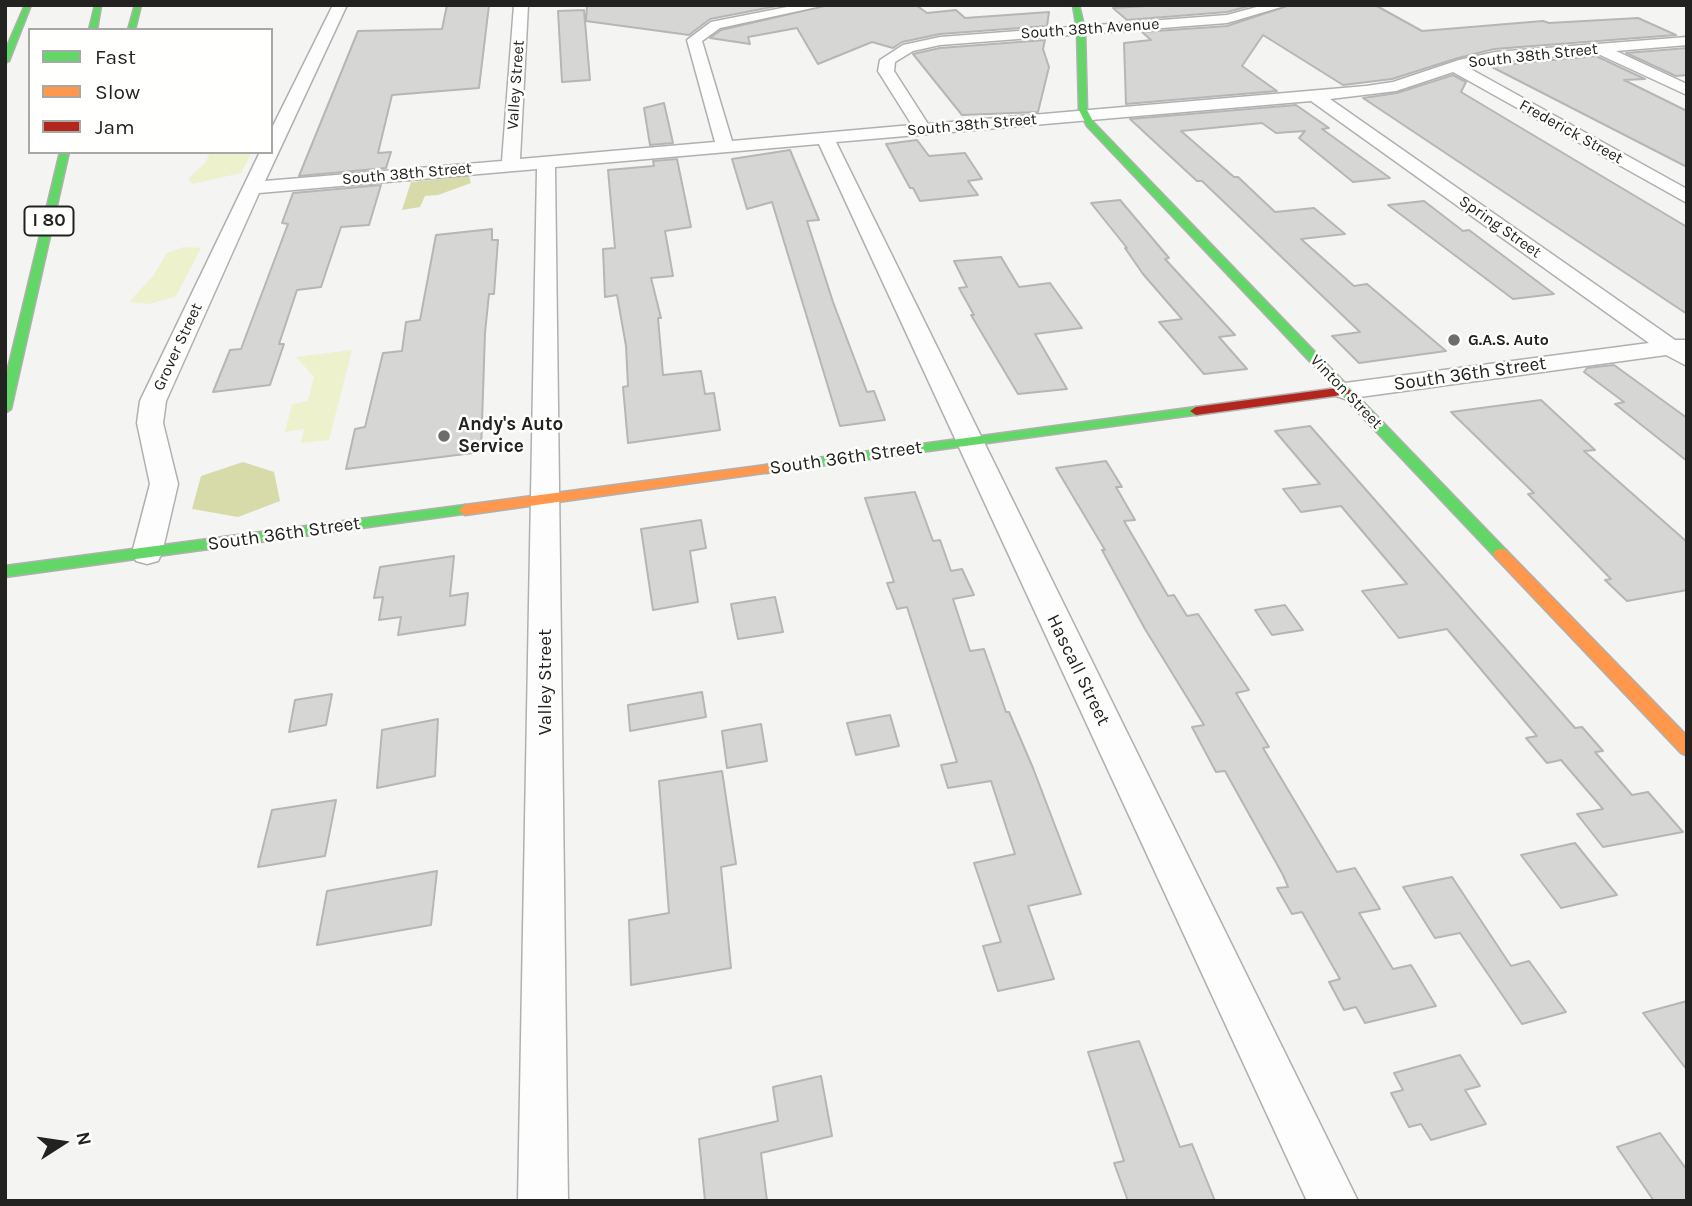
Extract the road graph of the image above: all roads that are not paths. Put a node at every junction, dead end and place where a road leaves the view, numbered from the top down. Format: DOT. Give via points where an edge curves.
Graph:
graph roads {
  1 [pos="15,5"];
  2 [pos="28,5"];
  3 [pos="98,5"];
  4 [pos="138,5"];
  5 [pos="340,5"];
  6 [pos="521,5"];
  7 [pos="819,5"];
  8 [pos="1076,5"];
  9 [pos="1281,5"];
  10 [pos="93,28"];
  11 [pos="132,28"];
  12 [pos="1081,30"];
  13 [pos="13,40"];
  14 [pos="1687,41"];
  15 [pos="1599,49"];
  16 [pos="5,61"];
  17 [pos="1454,66"];
  18 [pos="1687,90"];
  19 [pos="1314,95"];
  20 [pos="1084,114"];
  21 [pos="923,129"];
  22 [pos="825,138"];
  23 [pos="273,144"];
  24 [pos="725,146"];
  25 [pos="65,154"];
  26 [pos="268,154"];
  27 [pos="546,162"];
  28 [pos="510,165"];
  29 [pos="252,188"];
  30 [pos="72,193"];
  31 [pos="1687,197"];
  32 [pos="33,290"];
  33 [pos="1681,351"];
  34 [pos="1345,391"];
  35 [pos="5,409"];
  36 [pos="969,442"];
  37 [pos="547,498"];
  38 [pos="147,553"];
  39 [pos="5,572"];
  40 [pos="1687,748"];
  41 [pos="542,1201"];
  42 [pos="1333,1201"];
  1 -- 13 [label="main road"];
  2 -- 13 [label="main road"];
  3 -- 10 [label="main road"];
  4 -- 11 [label="main road"];
  5 -- 23 [label="street, Grover Street"];
  6 -- 28 [label="street, Valley Street"];
  7 -- 24 [label="street" via="724,23 699,33 694,40"];
  8 -- 12 [label="main road"];
  9 -- 12 [label="street, South 38th Avenue" via="1227,19"];
  12 -- 20 [label="main road"];
  12 -- 21 [label="street, South 38th Avenue" via="940,41 900,51 888,60 886,71"];
  13 -- 16 [label="main road"];
  14 -- 15 [label="street, South 38th Street"];
  15 -- 17 [label="street, South 38th Street" via="1494,57"];
  15 -- 18 [label="street"];
  17 -- 19 [label="street, South 38th Street" via="1396,86"];
  17 -- 31 [label="street, Frederick Street"];
  19 -- 20 [label="street, South 38th Street"];
  19 -- 33 [label="street, Spring Street"];
  20 -- 21 [label="street, South 38th Street"];
  20 -- 34 [label="main road, Vinton Street"];
  21 -- 22 [label="street, South 38th Street"];
  22 -- 24 [label="street, South 38th Street"];
  22 -- 36 [label="street, Hascall Street"];
  24 -- 27 [label="street, South 38th Street"];
  25 -- 32 [label="main road, I 80"];
  26 -- 29 [label="street, Grover Street"];
  27 -- 28 [label="street, South 38th Street"];
  27 -- 37 [label="street, Valley Street"];
  28 -- 29 [label="street, South 38th Street"];
  29 -- 38 [label="street, Grover Street" via="153,401 150,423 164,484"];
  30 -- 32 [label="main road"];
  32 -- 35 [label="main road, I 80"];
  33 -- 34 [label="street, South 36th Street"];
  34 -- 36 [label="main road, South 36th Street"];
  34 -- 40 [label="main road, Vinton Street"];
  36 -- 37 [label="main road, South 36th Street"];
  36 -- 42 [label="street, Hascall Street"];
  37 -- 38 [label="main road, South 36th Street"];
  37 -- 41 [label="street, Valley Street"];
  38 -- 39 [label="main road, South 36th Street"];
}
